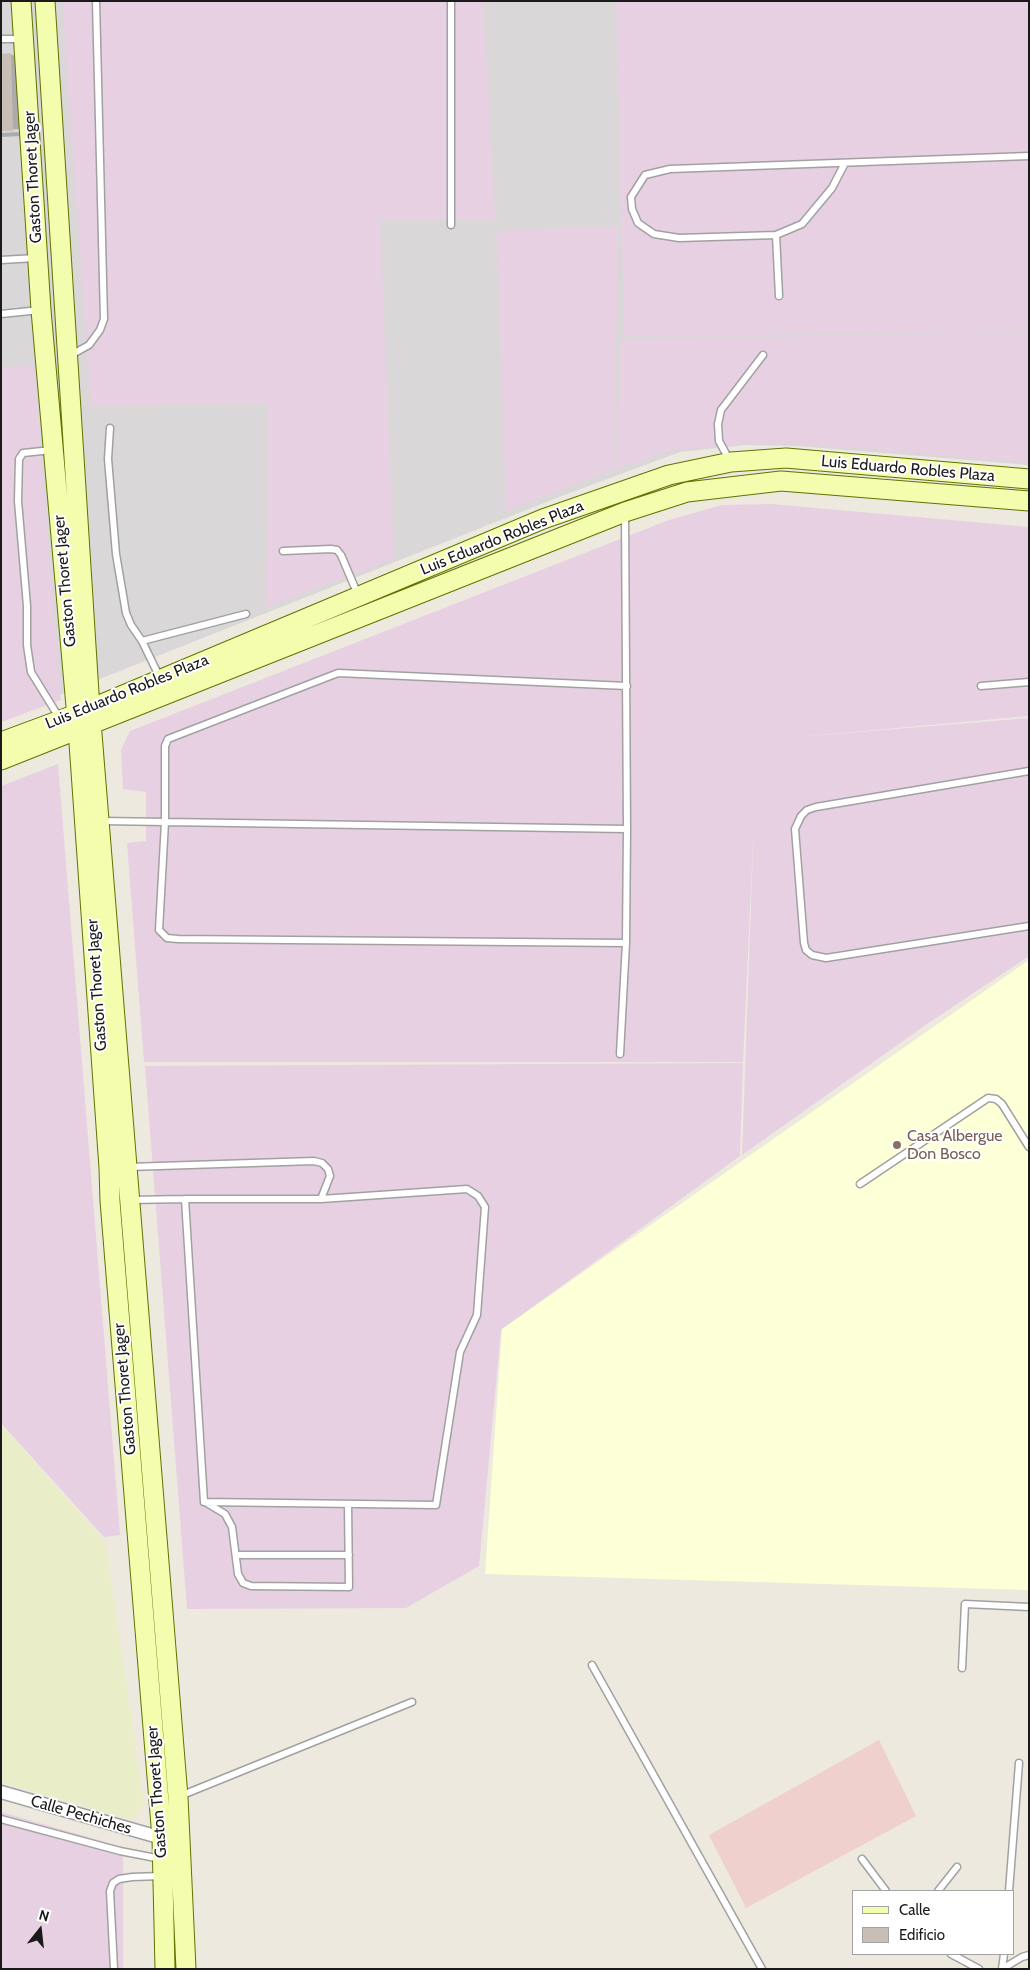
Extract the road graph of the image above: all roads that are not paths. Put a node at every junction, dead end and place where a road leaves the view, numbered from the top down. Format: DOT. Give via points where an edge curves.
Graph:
graph roads {
  1 [pos="21,1"];
  2 [pos="45,1"];
  3 [pos="96,1"];
  4 [pos="451,1"];
  5 [pos="1,39"];
  6 [pos="24,39"];
  7 [pos="1029,156"];
  8 [pos="845,163"];
  9 [pos="451,225"];
  10 [pos="776,235"];
  11 [pos="38,258"];
  12 [pos="1,260"];
  13 [pos="779,296"];
  14 [pos="41,310"];
  15 [pos="1,314"];
  16 [pos="763,354"];
  17 [pos="68,357"];
  18 [pos="110,428"];
  19 [pos="54,450"];
  20 [pos="730,462"];
  21 [pos="1029,479"];
  22 [pos="1029,501"];
  23 [pos="625,512"];
  24 [pos="283,551"];
  25 [pos="358,596"];
  26 [pos="246,614"];
  27 [pos="142,641"];
  28 [pos="161,679"];
  29 [pos="1029,682"];
  30 [pos="627,686"];
  31 [pos="981,686"];
  32 [pos="79,719"];
  33 [pos="1,742"];
  34 [pos="1,760"];
  35 [pos="1029,771"];
  36 [pos="99,821"];
  37 [pos="165,822"];
  38 [pos="627,829"];
  39 [pos="1029,926"];
  40 [pos="626,942"];
  41 [pos="620,1054"];
  42 [pos="1029,1147"];
  43 [pos="118,1167"];
  44 [pos="860,1184"];
  45 [pos="186,1199"];
  46 [pos="321,1199"];
  47 [pos="110,1200"];
  48 [pos="130,1200"];
  49 [pos="204,1502"];
  50 [pos="348,1504"];
  51 [pos="236,1555"];
  52 [pos="349,1555"];
  53 [pos="1029,1607"];
  54 [pos="592,1665"];
  55 [pos="962,1668"];
  56 [pos="412,1702"];
  57 [pos="1019,1763"];
  58 [pos="1,1792"];
  59 [pos="178,1797"];
  60 [pos="1,1819"];
  61 [pos="162,1838"];
  62 [pos="862,1859"];
  63 [pos="957,1867"];
  64 [pos="162,1868"];
  65 [pos="885,1890"];
  66 [pos="939,1890"];
  67 [pos="1009,1890"];
  68 [pos="953,1955"];
  69 [pos="1004,1955"];
  70 [pos="1029,1955"];
  71 [pos="114,1969"];
  72 [pos="165,1969"];
  73 [pos="186,1969"];
  74 [pos="762,1969"];
  75 [pos="979,1969"];
  76 [pos="1002,1969"];
  1 -- 6 [label="street, Gaston Thoret Jager"];
  2 -- 17 [label="street, Gaston Thoret Jager"];
  3 -- 17 [label="lane" via="104,319 89,345"];
  4 -- 9 [label="lane"];
  5 -- 6 [label="lane"];
  6 -- 11 [label="street, Gaston Thoret Jager"];
  7 -- 8 [label="lane"];
  8 -- 10 [label="lane" via="832,188 802,224"];
  8 -- 10 [label="lane" via="670,169 645,175 631,197 638,223 654,234 679,238"];
  10 -- 13 [label="lane"];
  11 -- 12 [label="lane"];
  11 -- 14 [label="street, Gaston Thoret Jager"];
  14 -- 15 [label="lane"];
  14 -- 19 [label="street, Gaston Thoret Jager"];
  16 -- 20 [label="lane" via="721,410 718,424 720,441"];
  17 -- 32 [label="street, Gaston Thoret Jager"];
  18 -- 27 [label="lane" via="108,459 116,554 126,613"];
  19 -- 32 [label="street, Gaston Thoret Jager"];
  19 -- 32 [label="lane" via="23,453 19,459 18,501 27,645 31,672"];
  20 -- 21 [label="street, Luis Eduardo Robles Plaza" via="786,458"];
  20 -- 25 [label="street, Luis Eduardo Robles Plaza" via="668,475 543,518"];
  22 -- 23 [label="street, Luis Eduardo Robles Plaza" via="781,481 687,492"];
  23 -- 30 [label="lane"];
  23 -- 32 [label="street, Luis Eduardo Robles Plaza"];
  24 -- 25 [label="lane" via="337,550"];
  25 -- 28 [label="street, Luis Eduardo Robles Plaza"];
  26 -- 27 [label="lane"];
  27 -- 28 [label="lane"];
  28 -- 32 [label="street, Luis Eduardo Robles Plaza"];
  29 -- 31 [label="lane"];
  30 -- 37 [label="lane" via="338,673 168,739 165,746"];
  30 -- 38 [label="lane"];
  32 -- 33 [label="street, Luis Eduardo Robles Plaza"];
  32 -- 34 [label="street, Luis Eduardo Robles Plaza"];
  32 -- 36 [label="street, Gaston Thoret Jager"];
  32 -- 43 [label="street, Gaston Thoret Jager"];
  35 -- 39 [label="lane" via="816,807 801,816 795,829 804,943 812,955 826,958"];
  36 -- 37 [label="lane"];
  36 -- 43 [label="street, Gaston Thoret Jager"];
  37 -- 38 [label="lane"];
  37 -- 40 [label="lane" via="159,930 167,938"];
  38 -- 40 [label="lane"];
  40 -- 41 [label="lane"];
  42 -- 44 [label="lane" via="1002,1104 988,1098"];
  43 -- 46 [label="lane" via="314,1161 322,1163 330,1176"];
  43 -- 47 [label="street, Gaston Thoret Jager"];
  43 -- 48 [label="street, Gaston Thoret Jager"];
  45 -- 46 [label="lane"];
  45 -- 48 [label="lane"];
  45 -- 49 [label="lane"];
  46 -- 50 [label="lane" via="467,1189 478,1196 485,1207 477,1315 460,1352 436,1505"];
  47 -- 48 [label="lane"];
  47 -- 61 [label="street, Gaston Thoret Jager"];
  48 -- 59 [label="street, Gaston Thoret Jager"];
  49 -- 50 [label="lane"];
  49 -- 51 [label="lane" via="225,1514 232,1527"];
  50 -- 52 [label="lane"];
  51 -- 52 [label="lane"];
  51 -- 52 [label="lane" via="238,1574 251,1586 339,1587 349,1587"];
  53 -- 55 [label="lane" via="965,1604"];
  54 -- 74 [label="lane"];
  56 -- 59 [label="lane"];
  57 -- 67 [label="lane"];
  58 -- 61 [label="street, Calle Pechiches"];
  59 -- 73 [label="street, Gaston Thoret Jager"];
  60 -- 64 [label="lane" via="120,1851"];
  61 -- 64 [label="street, Gaston Thoret Jager"];
  62 -- 65 [label="lane"];
  63 -- 66 [label="lane"];
  64 -- 71 [label="lane" via="113,1883 110,1891"];
  64 -- 72 [label="street, Gaston Thoret Jager"];
  68 -- 75 [label="lane"];
  69 -- 76 [label="lane"];
  70 -- 76 [label="lane"];
}
